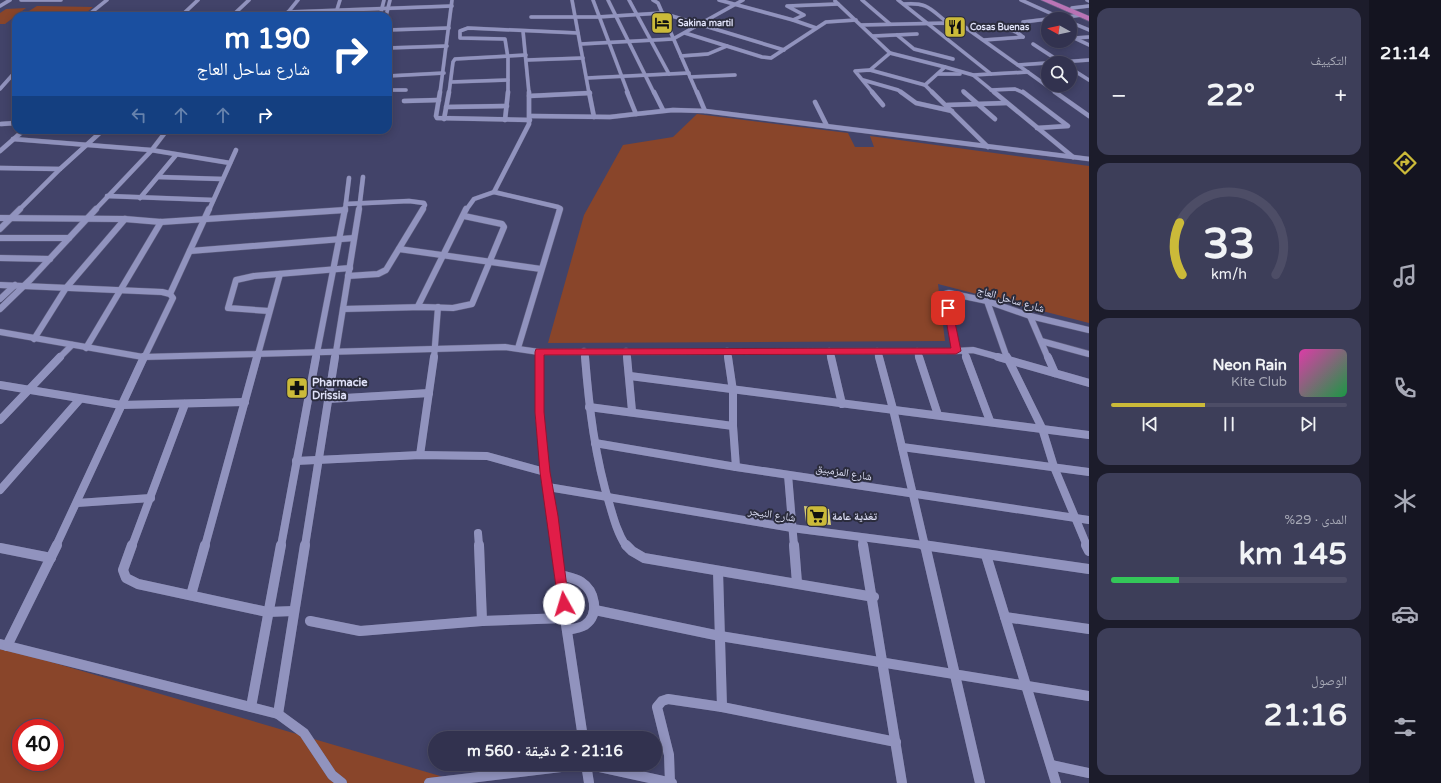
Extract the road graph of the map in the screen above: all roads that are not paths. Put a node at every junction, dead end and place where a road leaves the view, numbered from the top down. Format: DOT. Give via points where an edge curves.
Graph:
graph roads {
  1 [pos="10,0"];
  2 [pos="21,0"];
  3 [pos="61,0"];
  4 [pos="107,0"];
  5 [pos="198,0"];
  6 [pos="249,0"];
  7 [pos="298,0"];
  8 [pos="340,0"];
  9 [pos="384,0"];
  10 [pos="390,0"];
  11 [pos="452,0"];
  12 [pos="572,0"];
  13 [pos="593,0"];
  14 [pos="608,0"];
  15 [pos="629,0"];
  16 [pos="653,0"];
  17 [pos="719,0"];
  18 [pos="743,0"];
  19 [pos="834,0"];
  20 [pos="862,0"];
  21 [pos="898,0"];
  22 [pos="1021,0"];
  23 [pos="1045,0"];
  24 [pos="1052,0"];
  25 [pos="735,4"];
  26 [pos="838,4"];
  27 [pos="904,4"];
  28 [pos="0,6"];
  29 [pos="452,6"];
  30 [pos="1089,6"];
  31 [pos="382,8"];
  32 [pos="388,8"];
  33 [pos="1072,8"];
  34 [pos="337,10"];
  35 [pos="92,12"];
  36 [pos="185,12"];
  37 [pos="236,12"];
  38 [pos="288,12"];
  39 [pos="381,12"];
  40 [pos="387,12"];
  41 [pos="1048,12"];
  42 [pos="662,14"];
  43 [pos="637,15"];
  44 [pos="1081,15"];
  45 [pos="617,16"];
  46 [pos="1077,16"];
  47 [pos="531,17"];
  48 [pos="598,17"];
  49 [pos="1089,17"];
  50 [pos="575,18"];
  51 [pos="793,20"];
  52 [pos="856,20"];
  53 [pos="1041,20"];
  54 [pos="1023,22"];
  55 [pos="925,23"];
  56 [pos="948,23"];
  57 [pos="890,24"];
  58 [pos="699,25"];
  59 [pos="861,25"];
  60 [pos="1077,25"];
  61 [pos="449,28"];
  62 [pos="816,28"];
  63 [pos="392,30"];
  64 [pos="1089,30"];
  65 [pos="523,31"];
  66 [pos="971,31"];
  67 [pos="578,33"];
  68 [pos="685,33"];
  69 [pos="917,34"];
  70 [pos="898,35"];
  71 [pos="873,36"];
  72 [pos="1089,37"];
  73 [pos="1077,38"];
  74 [pos="673,39"];
  75 [pos="1077,39"];
  76 [pos="650,40"];
  77 [pos="984,40"];
  78 [pos="630,41"];
  79 [pos="608,42"];
  80 [pos="1089,43"];
  81 [pos="580,44"];
  82 [pos="1033,44"];
  83 [pos="447,46"];
  84 [pos="727,46"];
  85 [pos="392,48"];
  86 [pos="784,50"];
  87 [pos="890,53"];
  88 [pos="507,56"];
  89 [pos="681,56"];
  90 [pos="1051,56"];
  91 [pos="526,57"];
  92 [pos="583,58"];
  93 [pos="953,59"];
  94 [pos="1089,60"];
  95 [pos="1077,61"];
  96 [pos="1041,64"];
  97 [pos="1018,65"];
  98 [pos="945,67"];
  99 [pos="870,70"];
  100 [pos="1028,72"];
  101 [pos="1077,72"];
  102 [pos="444,73"];
  103 [pos="669,74"];
  104 [pos="938,74"];
  105 [pos="991,74"];
  106 [pos="646,75"];
  107 [pos="690,75"];
  108 [pos="735,75"];
  109 [pos="971,75"];
  110 [pos="12,76"];
  111 [pos="392,76"];
  112 [pos="621,76"];
  113 [pos="587,78"];
  114 [pos="508,80"];
  115 [pos="862,80"];
  116 [pos="1089,80"];
  117 [pos="451,82"];
  118 [pos="925,86"];
  119 [pos="0,89"];
  120 [pos="392,90"];
  121 [pos="406,90"];
  122 [pos="991,90"];
  123 [pos="963,91"];
  124 [pos="590,93"];
  125 [pos="529,96"];
  126 [pos="439,100"];
  127 [pos="404,101"];
  128 [pos="815,102"];
  129 [pos="1006,103"];
  130 [pos="978,104"];
  131 [pos="882,105"];
  132 [pos="947,105"];
  133 [pos="446,106"];
  134 [pos="507,106"];
  135 [pos="663,110"];
  136 [pos="705,111"];
  137 [pos="952,111"];
  138 [pos="636,114"];
  139 [pos="1088,116"];
  140 [pos="594,117"];
  141 [pos="530,118"];
  142 [pos="444,119"];
  143 [pos="995,119"];
  144 [pos="505,120"];
  145 [pos="12,124"];
  146 [pos="0,125"];
  147 [pos="827,126"];
  148 [pos="1037,128"];
  149 [pos="20,134"];
  150 [pos="99,134"];
  151 [pos="164,134"];
  152 [pos="13,140"];
  153 [pos="89,144"];
  154 [pos="988,147"];
  155 [pos="151,150"];
  156 [pos="236,150"];
  157 [pos="0,151"];
  158 [pos="176,155"];
  159 [pos="1073,157"];
  160 [pos="1089,159"];
  161 [pos="230,163"];
  162 [pos="0,168"];
  163 [pos="60,169"];
  164 [pos="363,177"];
  165 [pos="159,178"];
  166 [pos="349,178"];
  167 [pos="222,179"];
  168 [pos="494,192"];
  169 [pos="107,196"];
  170 [pos="140,198"];
  171 [pos="213,200"];
  172 [pos="360,204"];
  173 [pos="345,207"];
  174 [pos="464,216"];
  175 [pos="0,218"];
  176 [pos="12,218"];
  177 [pos="86,219"];
  178 [pos="125,219"];
  179 [pos="204,220"];
  180 [pos="161,222"];
  181 [pos="0,229"];
  182 [pos="0,238"];
  183 [pos="69,238"];
  184 [pos="354,238"];
  185 [pos="339,240"];
  186 [pos="399,249"];
  187 [pos="190,251"];
  188 [pos="443,256"];
  189 [pos="0,258"];
  190 [pos="50,259"];
  191 [pos="489,262"];
  192 [pos="541,269"];
  193 [pos="333,270"];
  194 [pos="349,272"];
  195 [pos="280,274"];
  196 [pos="0,284"];
  197 [pos="15,285"];
  198 [pos="26,286"];
  199 [pos="66,288"];
  200 [pos="120,291"];
  201 [pos="170,294"];
  202 [pos="0,299"];
  203 [pos="987,301"];
  204 [pos="418,306"];
  205 [pos="438,308"];
  206 [pos="0,309"];
  207 [pos="343,309"];
  208 [pos="269,310"];
  209 [pos="1030,316"];
  210 [pos="1089,330"];
  211 [pos="0,332"];
  212 [pos="34,339"];
  213 [pos="1041,341"];
  214 [pos="72,345"];
  215 [pos="86,348"];
  216 [pos="518,348"];
  217 [pos="435,350"];
  218 [pos="336,351"];
  219 [pos="584,351"];
  220 [pos="626,351"];
  221 [pos="727,351"];
  222 [pos="828,351"];
  223 [pos="877,351"];
  224 [pos="917,351"];
  225 [pos="960,351"];
  226 [pos="317,352"];
  227 [pos="539,352"];
  228 [pos="258,353"];
  229 [pos="1089,354"];
  230 [pos="143,357"];
  231 [pos="1008,360"];
  232 [pos="1055,373"];
  233 [pos="630,376"];
  234 [pos="1089,383"];
  235 [pos="0,385"];
  236 [pos="29,390"];
  237 [pos="733,391"];
  238 [pos="429,393"];
  239 [pos="80,399"];
  240 [pos="328,399"];
  241 [pos="245,402"];
  242 [pos="185,404"];
  243 [pos="842,404"];
  244 [pos="120,405"];
  245 [pos="589,406"];
  246 [pos="893,409"];
  247 [pos="632,411"];
  248 [pos="938,415"];
  249 [pos="0,420"];
  250 [pos="990,421"];
  251 [pos="733,426"];
  252 [pos="1042,428"];
  253 [pos="1089,435"];
  254 [pos="595,443"];
  255 [pos="902,447"];
  256 [pos="420,455"];
  257 [pos="318,460"];
  258 [pos="296,461"];
  259 [pos="736,467"];
  260 [pos="1054,467"];
  261 [pos="545,472"];
  262 [pos="1089,472"];
  263 [pos="788,475"];
  264 [pos="548,487"];
  265 [pos="0,490"];
  266 [pos="913,494"];
  267 [pos="151,498"];
  268 [pos="607,498"];
  269 [pos="77,503"];
  270 [pos="1075,518"];
  271 [pos="1089,520"];
  272 [pos="792,528"];
  273 [pos="478,533"];
  274 [pos="862,538"];
  275 [pos="925,545"];
  276 [pos="0,548"];
  277 [pos="1089,551"];
  278 [pos="986,554"];
  279 [pos="51,558"];
  280 [pos="1089,569"];
  281 [pos="718,571"];
  282 [pos="560,575"];
  283 [pos="797,583"];
  284 [pos="191,595"];
  285 [pos="874,597"];
  286 [pos="294,610"];
  287 [pos="595,610"];
  288 [pos="267,612"];
  289 [pos="1005,617"];
  290 [pos="565,618"];
  291 [pos="310,621"];
  292 [pos="482,622"];
  293 [pos="1089,629"];
  294 [pos="567,630"];
  295 [pos="720,636"];
  296 [pos="3,645"];
  297 [pos="882,663"];
  298 [pos="954,673"];
  299 [pos="1026,684"];
  300 [pos="1089,696"];
  301 [pos="251,707"];
  302 [pos="722,707"];
  303 [pos="278,714"];
  304 [pos="582,731"];
  305 [pos="896,742"];
  306 [pos="1051,765"];
  307 [pos="528,771"];
  308 [pos="587,771"];
  309 [pos="617,771"];
  310 [pos="1089,773"];
  311 [pos="342,783"];
  312 [pos="429,783"];
  313 [pos="589,783"];
  314 [pos="670,783"];
  315 [pos="902,783"];
  316 [pos="980,783"];
  317 [pos="1056,783"];
  1 -- 28 [label="street"];
  2 -- 3 [label="street"];
  4 -- 35 [label="street"];
  5 -- 36 [label="street"];
  6 -- 37 [label="street"];
  7 -- 38 [label="street"];
  8 -- 34 [label="street"];
  9 -- 31 [label="street"];
  10 -- 32 [label="street"];
  11 -- 29 [label="street"];
  12 -- 50 [label="street"];
  13 -- 48 [label="street"];
  14 -- 45 [label="street"];
  15 -- 43 [label="street"];
  16 -- 42 [label="street" via="658,4"];
  17 -- 25 [label="street"];
  18 -- 25 [label="street"];
  19 -- 26 [label="street"];
  20 -- 57 [label="street"];
  21 -- 27 [label="street"];
  22 -- 41 [label="street"];
  23 -- 44 [label="main road"];
  24 -- 33 [label="main road"];
  25 -- 51 [label="street"];
  25 -- 58 [label="street"];
  26 -- 51 [label="street" via="787,6 804,15"];
  26 -- 52 [label="street"];
  27 -- 55 [label="street"];
  27 -- 56 [label="street" via="923,4"];
  29 -- 32 [label="street"];
  29 -- 61 [label="street"];
  30 -- 33 [label="street"];
  31 -- 32 [label="street"];
  31 -- 34 [label="street"];
  31 -- 39 [label="street"];
  32 -- 40 [label="street"];
  33 -- 49 [label="main road"];
  34 -- 38 [label="street"];
  42 -- 43 [label="street"];
  42 -- 58 [label="street"];
  42 -- 74 [label="street"];
  43 -- 45 [label="street"];
  43 -- 76 [label="street"];
  44 -- 46 [label="street"];
  44 -- 49 [label="main road"];
  45 -- 48 [label="street"];
  45 -- 78 [label="street"];
  47 -- 50 [label="street"];
  48 -- 50 [label="street"];
  48 -- 79 [label="street"];
  50 -- 67 [label="street"];
  51 -- 62 [label="street"];
  52 -- 59 [label="street"];
  52 -- 62 [label="street" via="828,21"];
  53 -- 54 [label="street"];
  55 -- 56 [label="street"];
  55 -- 57 [label="street"];
  55 -- 105 [label="street"];
  56 -- 66 [label="street" via="962,25"];
  57 -- 59 [label="street"];
  58 -- 68 [label="street"];
  58 -- 86 [label="street"];
  59 -- 71 [label="street"];
  60 -- 64 [label="street"];
  61 -- 63 [label="street"];
  61 -- 83 [label="street"];
  62 -- 86 [label="street"];
  65 -- 67 [label="street"];
  65 -- 88 [label="street" via="468,28 460,31 460,38 504,38"];
  65 -- 91 [label="street"];
  66 -- 77 [label="street"];
  66 -- 77 [label="street" via="1011,29 1023,36"];
  67 -- 81 [label="street"];
  68 -- 74 [label="street"];
  68 -- 84 [label="street"];
  69 -- 70 [label="street"];
  70 -- 71 [label="street"];
  70 -- 93 [label="street" via="914,49"];
  71 -- 87 [label="street"];
  72 -- 73 [label="street"];
  74 -- 76 [label="street"];
  74 -- 89 [label="street"];
  75 -- 80 [label="street"];
  76 -- 78 [label="street"];
  76 -- 103 [label="street"];
  77 -- 97 [label="street"];
  78 -- 79 [label="street"];
  78 -- 106 [label="street"];
  79 -- 81 [label="street"];
  79 -- 112 [label="street"];
  81 -- 92 [label="street"];
  82 -- 90 [label="street"];
  83 -- 85 [label="street"];
  83 -- 102 [label="street"];
  84 -- 86 [label="street" via="766,58"];
  84 -- 89 [label="street" via="708,54"];
  87 -- 98 [label="street"];
  87 -- 99 [label="street"];
  88 -- 91 [label="street"];
  88 -- 114 [label="street"];
  88 -- 117 [label="street" via="455,59"];
  89 -- 107 [label="street"];
  91 -- 92 [label="street"];
  91 -- 125 [label="street"];
  92 -- 113 [label="street"];
  94 -- 95 [label="street"];
  96 -- 97 [label="street"];
  97 -- 100 [label="street"];
  98 -- 104 [label="street"];
  98 -- 109 [label="street"];
  99 -- 115 [label="street" via="855,71"];
  99 -- 118 [label="street"];
  100 -- 105 [label="street"];
  100 -- 139 [label="street"];
  101 -- 116 [label="street"];
  102 -- 111 [label="street"];
  102 -- 126 [label="street"];
  103 -- 106 [label="street"];
  103 -- 107 [label="street"];
  104 -- 109 [label="street"];
  104 -- 118 [label="street"];
  105 -- 109 [label="street"];
  106 -- 112 [label="street"];
  106 -- 135 [label="street"];
  107 -- 108 [label="street"];
  107 -- 136 [label="street"];
  109 -- 122 [label="street"];
  110 -- 119 [label="street"];
  112 -- 113 [label="street"];
  112 -- 138 [label="street"];
  113 -- 124 [label="street"];
  114 -- 117 [label="street"];
  114 -- 134 [label="street"];
  115 -- 131 [label="street"];
  115 -- 137 [label="street" via="898,90 916,103"];
  117 -- 133 [label="street"];
  118 -- 132 [label="street"];
  120 -- 121 [label="street"];
  122 -- 129 [label="street"];
  122 -- 148 [label="street" via="1020,90 1068,126"];
  123 -- 130 [label="street"];
  124 -- 125 [label="street"];
  124 -- 140 [label="street"];
  125 -- 141 [label="street"];
  126 -- 127 [label="street"];
  126 -- 142 [label="street" via="436,116"];
  128 -- 147 [label="street"];
  129 -- 130 [label="street"];
  129 -- 148 [label="street"];
  130 -- 132 [label="street"];
  130 -- 143 [label="street"];
  132 -- 137 [label="street"];
  133 -- 134 [label="street"];
  133 -- 142 [label="street"];
  134 -- 144 [label="street"];
  135 -- 136 [label="street"];
  135 -- 138 [label="street"];
  136 -- 147 [label="street"];
  137 -- 154 [label="street"];
  138 -- 140 [label="street"];
  140 -- 141 [label="street"];
  141 -- 144 [label="street"];
  141 -- 168 [label="street"];
  142 -- 144 [label="street"];
  145 -- 146 [label="street"];
  147 -- 154 [label="street"];
  148 -- 159 [label="street"];
  149 -- 152 [label="street"];
  150 -- 153 [label="street"];
  151 -- 155 [label="street"];
  152 -- 153 [label="street"];
  152 -- 157 [label="street"];
  153 -- 155 [label="street"];
  153 -- 163 [label="street"];
  154 -- 159 [label="street"];
  155 -- 158 [label="street"];
  155 -- 169 [label="street"];
  156 -- 161 [label="street"];
  158 -- 161 [label="street"];
  158 -- 165 [label="street"];
  159 -- 160 [label="street"];
  161 -- 167 [label="street"];
  162 -- 163 [label="street"];
  163 -- 176 [label="street"];
  164 -- 172 [label="street"];
  165 -- 167 [label="street"];
  165 -- 170 [label="street"];
  166 -- 173 [label="street"];
  167 -- 171 [label="street"];
  168 -- 174 [label="street" via="474,199 468,205"];
  168 -- 192 [label="street" via="560,208"];
  169 -- 170 [label="street"];
  169 -- 177 [label="street"];
  170 -- 171 [label="street"];
  171 -- 179 [label="street"];
  172 -- 173 [label="street"];
  172 -- 184 [label="street"];
  172 -- 186 [label="street" via="409,201 424,204"];
  173 -- 179 [label="street"];
  173 -- 185 [label="street"];
  174 -- 188 [label="street"];
  174 -- 191 [label="street" via="503,226 504,230"];
  175 -- 176 [label="street"];
  176 -- 177 [label="street"];
  176 -- 181 [label="street"];
  177 -- 178 [label="street"];
  177 -- 183 [label="street"];
  178 -- 180 [label="street"];
  178 -- 199 [label="street"];
  179 -- 180 [label="street"];
  179 -- 187 [label="street"];
  180 -- 200 [label="street"];
  182 -- 183 [label="street"];
  183 -- 190 [label="street"];
  184 -- 185 [label="street"];
  184 -- 194 [label="street"];
  185 -- 187 [label="street"];
  185 -- 193 [label="street"];
  186 -- 188 [label="street"];
  186 -- 194 [label="street" via="389,268 384,272"];
  187 -- 201 [label="street"];
  188 -- 191 [label="street"];
  188 -- 204 [label="street"];
  189 -- 190 [label="street"];
  190 -- 198 [label="street"];
  191 -- 192 [label="street"];
  191 -- 205 [label="street" via="472,304 464,307"];
  192 -- 216 [label="street"];
  193 -- 194 [label="street"];
  193 -- 195 [label="street"];
  193 -- 226 [label="street"];
  194 -- 207 [label="street"];
  195 -- 208 [label="street"];
  195 -- 208 [label="street" via="238,278 228,306 231,309"];
  196 -- 197 [label="street"];
  197 -- 198 [label="street"];
  197 -- 202 [label="street"];
  198 -- 199 [label="street"];
  198 -- 206 [label="street"];
  199 -- 200 [label="street"];
  199 -- 212 [label="street"];
  200 -- 201 [label="street"];
  200 -- 215 [label="street"];
  201 -- 230 [label="street" via="173,298"];
  203 -- 209 [label="street, شارع ساحل العاج"];
  203 -- 225 [label="street, شارع ساحل العاج" via="945,294"];
  203 -- 231 [label="street"];
  204 -- 205 [label="street"];
  204 -- 207 [label="street"];
  205 -- 217 [label="street"];
  207 -- 218 [label="street"];
  208 -- 228 [label="street"];
  209 -- 210 [label="street, شارع ساحل العاج"];
  209 -- 213 [label="street"];
  211 -- 212 [label="street"];
  212 -- 214 [label="street"];
  213 -- 229 [label="street"];
  213 -- 232 [label="street"];
  214 -- 215 [label="street"];
  214 -- 236 [label="street"];
  215 -- 230 [label="street"];
  216 -- 217 [label="street"];
  216 -- 227 [label="street"];
  217 -- 218 [label="street"];
  217 -- 238 [label="street"];
  218 -- 226 [label="street"];
  218 -- 240 [label="street"];
  219 -- 220 [label="street"];
  219 -- 227 [label="street"];
  219 -- 245 [label="street"];
  220 -- 221 [label="street"];
  220 -- 233 [label="street"];
  221 -- 222 [label="street"];
  221 -- 237 [label="street"];
  222 -- 223 [label="street"];
  222 -- 243 [label="street"];
  223 -- 224 [label="street"];
  223 -- 246 [label="street"];
  224 -- 225 [label="street"];
  224 -- 248 [label="street"];
  225 -- 231 [label="street" via="973,350"];
  225 -- 250 [label="street"];
  226 -- 228 [label="street"];
  226 -- 258 [label="street"];
  227 -- 261 [label="street" via="539,412"];
  228 -- 230 [label="street"];
  228 -- 241 [label="street"];
  230 -- 244 [label="street"];
  231 -- 232 [label="street"];
  231 -- 252 [label="street"];
  232 -- 234 [label="street"];
  233 -- 237 [label="street"];
  233 -- 247 [label="street"];
  235 -- 236 [label="street"];
  236 -- 239 [label="street"];
  236 -- 249 [label="street"];
  237 -- 243 [label="street"];
  237 -- 251 [label="street"];
  238 -- 240 [label="street"];
  238 -- 256 [label="street"];
  239 -- 244 [label="street"];
  239 -- 265 [label="street"];
  240 -- 257 [label="street"];
  241 -- 242 [label="street"];
  241 -- 284 [label="street"];
  242 -- 244 [label="street"];
  242 -- 267 [label="street"];
  243 -- 246 [label="street"];
  244 -- 269 [label="street"];
  245 -- 247 [label="street"];
  245 -- 254 [label="street"];
  246 -- 248 [label="street"];
  246 -- 255 [label="street"];
  247 -- 251 [label="street"];
  248 -- 250 [label="street"];
  250 -- 252 [label="street"];
  251 -- 259 [label="street"];
  252 -- 253 [label="street"];
  252 -- 260 [label="street"];
  254 -- 259 [label="street, شارع المزمبيق"];
  254 -- 268 [label="street"];
  255 -- 260 [label="street"];
  255 -- 266 [label="street"];
  256 -- 257 [label="street"];
  256 -- 261 [label="street" via="488,456"];
  257 -- 258 [label="street"];
  257 -- 286 [label="street"];
  258 -- 288 [label="street"];
  259 -- 263 [label="street, شارع المزمبيق"];
  260 -- 262 [label="street"];
  260 -- 270 [label="street"];
  261 -- 264 [label="street"];
  263 -- 266 [label="street, شارع المزمبيق"];
  263 -- 272 [label="street"];
  264 -- 268 [label="street, شارع النيجر"];
  264 -- 282 [label="street"];
  266 -- 270 [label="street, شارع المزمبيق"];
  266 -- 275 [label="street"];
  267 -- 269 [label="street"];
  267 -- 284 [label="street" via="123,575 138,584"];
  268 -- 272 [label="street, شارع النيجر"];
  268 -- 281 [label="street" via="621,537 636,555"];
  269 -- 279 [label="street"];
  270 -- 271 [label="street, شارع المزمبيق"];
  270 -- 277 [label="street"];
  272 -- 274 [label="street, شارع النيجر"];
  272 -- 283 [label="street"];
  273 -- 292 [label="street"];
  274 -- 275 [label="street, شارع النيجر"];
  274 -- 285 [label="street"];
  275 -- 278 [label="street, شارع النيجر"];
  275 -- 298 [label="street"];
  276 -- 279 [label="street"];
  278 -- 280 [label="street, شارع النيجر"];
  278 -- 289 [label="street"];
  279 -- 296 [label="street"];
  281 -- 283 [label="street"];
  281 -- 295 [label="street"];
  282 -- 287 [label="street" via="585,585 592,594"];
  282 -- 290 [label="street"];
  283 -- 285 [label="street"];
  284 -- 288 [label="street"];
  285 -- 297 [label="street"];
  286 -- 288 [label="street"];
  286 -- 303 [label="street"];
  287 -- 294 [label="street" via="586,624"];
  287 -- 295 [label="street"];
  288 -- 301 [label="street"];
  289 -- 293 [label="street"];
  289 -- 299 [label="street"];
  290 -- 292 [label="street"];
  290 -- 294 [label="street"];
  291 -- 292 [label="street" via="360,631"];
  294 -- 304 [label="street"];
  295 -- 297 [label="street"];
  295 -- 302 [label="street"];
  296 -- 301 [label="street"];
  297 -- 298 [label="street"];
  297 -- 305 [label="street"];
  298 -- 299 [label="street"];
  298 -- 316 [label="street"];
  299 -- 300 [label="street"];
  299 -- 306 [label="street"];
  301 -- 303 [label="street"];
  302 -- 305 [label="street"];
  302 -- 314 [label="street" via="674,700 659,703 658,714 669,755"];
  303 -- 311 [label="street" via="304,733 332,775"];
  305 -- 315 [label="street"];
  306 -- 310 [label="street"];
  306 -- 317 [label="street"];
  307 -- 312 [label="street"];
  308 -- 313 [label="street"];
  309 -- 314 [label="street"];
}
